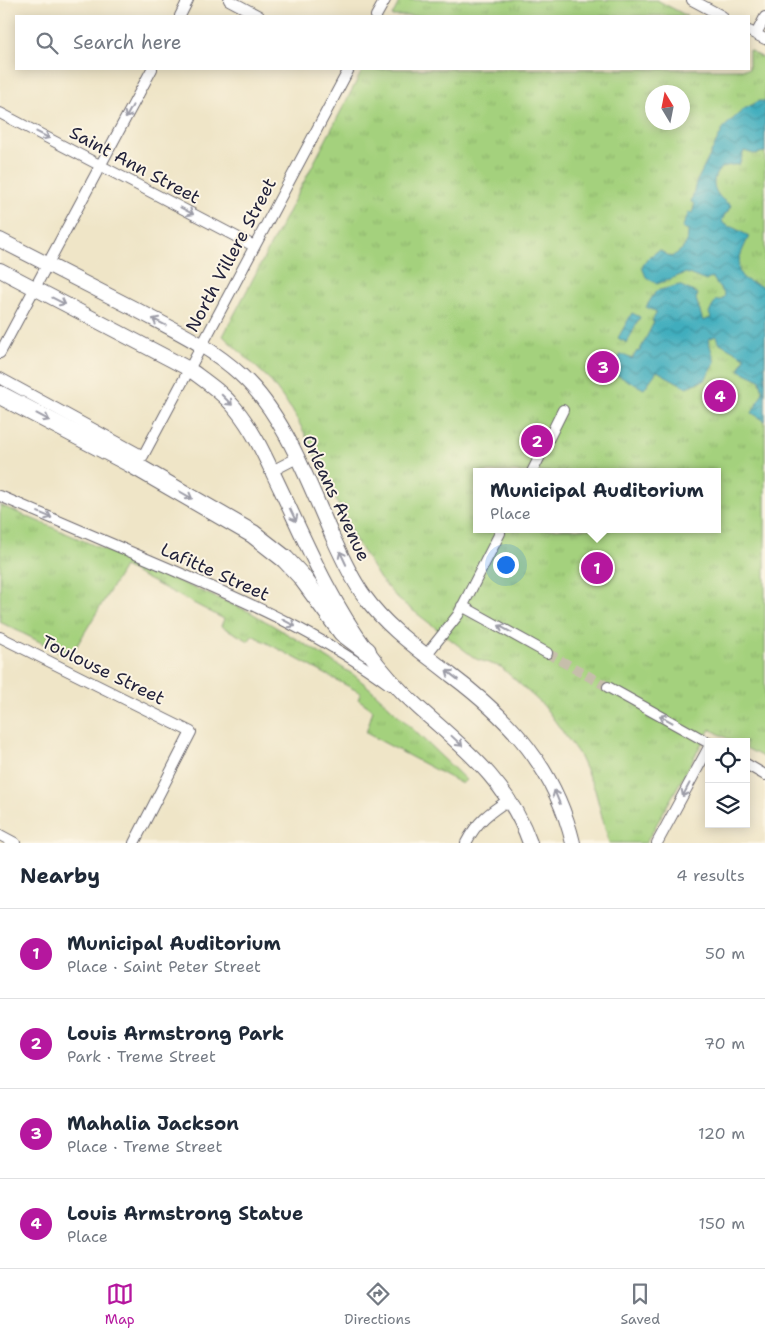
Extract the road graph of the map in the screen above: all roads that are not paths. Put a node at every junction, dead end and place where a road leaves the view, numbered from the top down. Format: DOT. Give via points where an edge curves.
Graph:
graph roads {
  1 [pos="188,0"];
  2 [pos="228,0"];
  3 [pos="385,0"];
  4 [pos="692,0"];
  5 [pos="180,15"];
  6 [pos="257,15"];
  7 [pos="377,15"];
  8 [pos="720,15"];
  9 [pos="765,17"];
  10 [pos="757,35"];
  11 [pos="151,70"];
  12 [pos="347,70"];
  13 [pos="0,113"];
  14 [pos="101,165"];
  15 [pos="0,240"];
  16 [pos="254,246"];
  17 [pos="48,264"];
  18 [pos="0,270"];
  19 [pos="35,288"];
  20 [pos="202,344"];
  21 [pos="0,354"];
  22 [pos="189,369"];
  23 [pos="0,378"];
  24 [pos="0,395"];
  25 [pos="563,410"];
  26 [pos="297,458"];
  27 [pos="534,468"];
  28 [pos="272,471"];
  29 [pos="0,496"];
  30 [pos="500,533"];
  31 [pos="462,606"];
  32 [pos="0,637"];
  33 [pos="367,651"];
  34 [pos="547,653"];
  35 [pos="426,655"];
  36 [pos="608,687"];
  37 [pos="407,697"];
  38 [pos="705,741"];
  39 [pos="705,755"];
  40 [pos="750,766"];
  41 [pos="765,775"];
  42 [pos="510,799"];
  43 [pos="0,835"];
  44 [pos="15,843"];
  45 [pos="134,843"];
  46 [pos="466,843"];
  47 [pos="530,843"];
  48 [pos="573,843"];
  49 [pos="657,843"];
  1 -- 5 [label="street"];
  2 -- 6 [label="street"];
  3 -- 7 [label="street"];
  4 -- 8 [label="street"];
  9 -- 10 [label="street"];
  11 -- 14 [label="street, one-way"];
  12 -- 16 [label="street, North Villere Street"];
  13 -- 14 [label="street, Saint Ann Street, one-way"];
  14 -- 16 [label="street, Saint Ann Street, one-way"];
  14 -- 17 [label="street"];
  15 -- 17 [label="street, Orleans Avenue"];
  16 -- 20 [label="street, North Villere Street"];
  17 -- 19 [label="street"];
  20 -- 17 [label="street, Orleans Avenue, one-way"];
  18 -- 19 [label="street"];
  19 -- 21 [label="street"];
  19 -- 22 [label="street, one-way"];
  20 -- 22 [label="street, North Villere Street"];
  20 -- 26 [label="street, Orleans Avenue" via="242,375 262,397"];
  22 -- 23 [label="street, North Villere Street" via="143,456"];
  22 -- 28 [label="street, one-way" via="234,407 258,442"];
  24 -- 33 [label="highway, one-way" via="130,463 253,534 285,559 342,632"];
  25 -- 27 [label="street"];
  26 -- 28 [label="street"];
  35 -- 26 [label="street, Orleans Avenue, one-way" via="379,615 364,596 349,572"];
  28 -- 33 [label="street, one-way" via="339,610"];
  29 -- 37 [label="street, Lafitte Street, one-way" via="275,616 365,666"];
  30 -- 31 [label="street"];
  34 -- 31 [label="street, one-way"];
  31 -- 35 [label="street"];
  32 -- 45 [label="street, Toulouse Street" via="191,732"];
  33 -- 37 [label="street"];
  48 -- 35 [label="street, Orleans Avenue, one-way" via="554,789 525,742 495,710"];
  38 -- 36 [label="street, one-way"];
  37 -- 42 [label="street, one-way" via="490,773"];
  39 -- 49 [label="street, one-way"];
  40 -- 41 [label="street"];
  42 -- 46 [label="street" via="482,819"];
  42 -- 47 [label="street"];
  43 -- 44 [label="street"];
}
